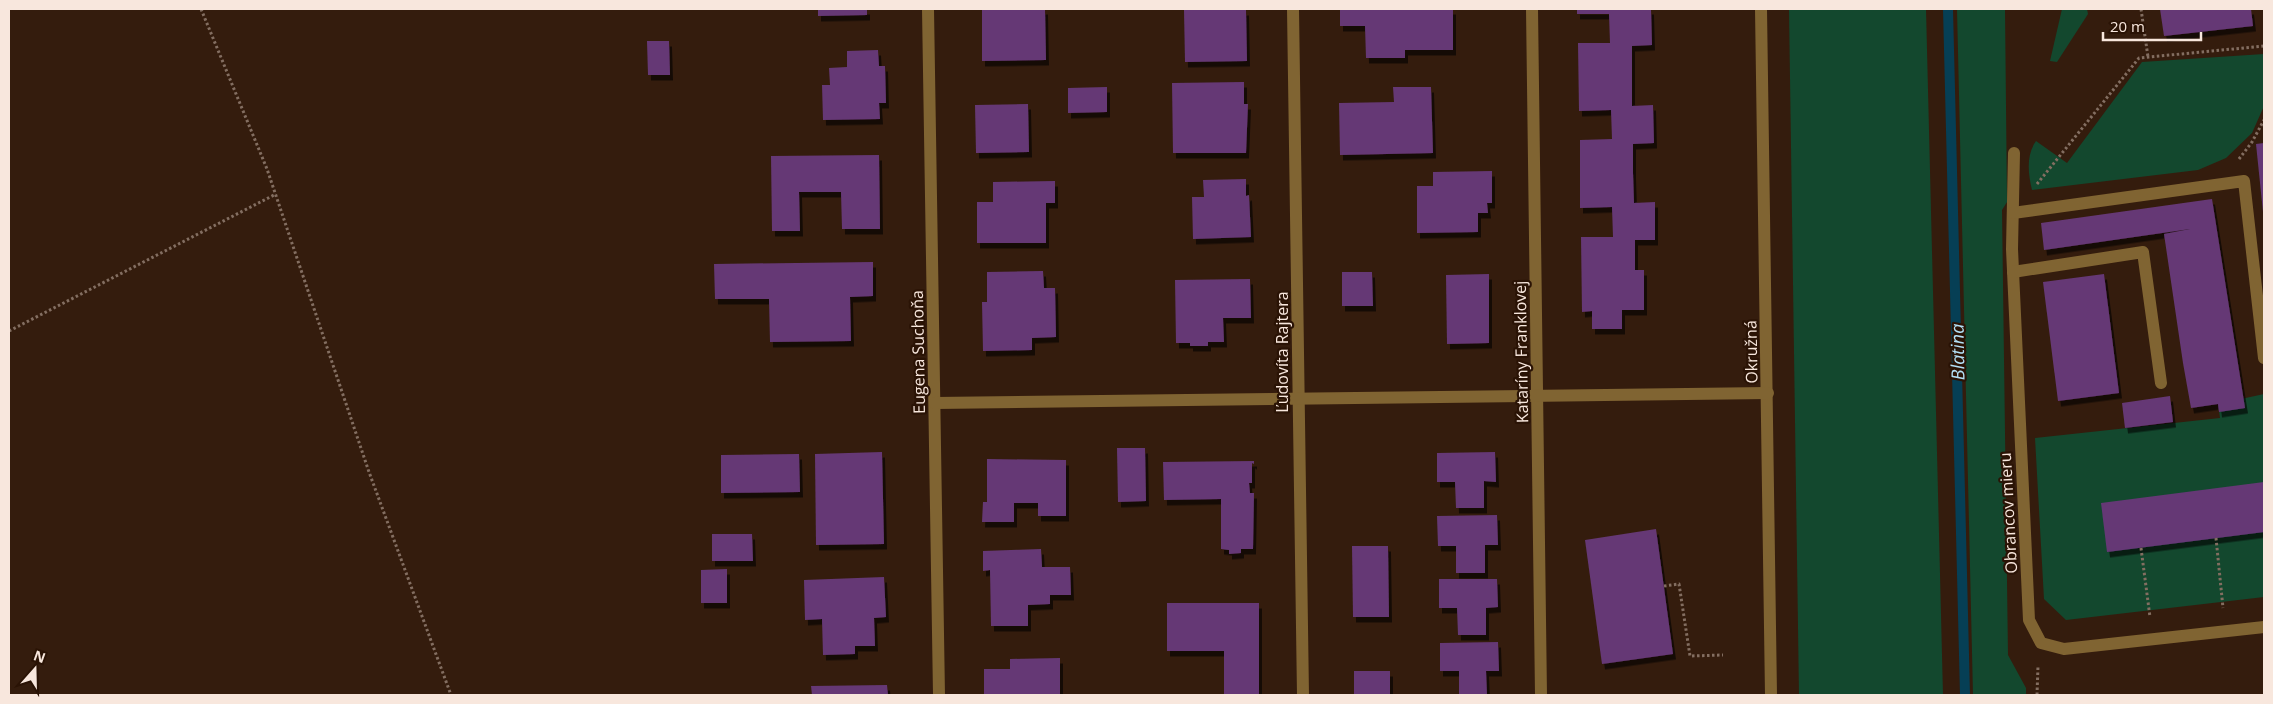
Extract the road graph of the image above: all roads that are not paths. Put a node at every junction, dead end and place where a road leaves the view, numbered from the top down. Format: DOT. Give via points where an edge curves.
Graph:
graph roads {
  1 [pos="928,9"];
  2 [pos="1293,9"];
  3 [pos="1532,9"];
  4 [pos="1761,9"];
  5 [pos="2014,153"];
  6 [pos="2013,213"];
  7 [pos="2013,272"];
  8 [pos="2264,358"];
  9 [pos="2161,383"];
  10 [pos="1768,393"];
  11 [pos="1538,396"];
  12 [pos="1299,399"];
  13 [pos="935,403"];
  14 [pos="2264,627"];
  15 [pos="940,695"];
  16 [pos="1304,695"];
  17 [pos="1541,695"];
  18 [pos="1771,695"];
  1 -- 13 [label="street, Eugena Suchoňa"];
  2 -- 12 [label="street, Ľudovíta Rajtera"];
  3 -- 11 [label="street, Kataríny Franklovej"];
  4 -- 10 [label="street, Okružná"];
  5 -- 6 [label="street, Obrancov mieru"];
  6 -- 7 [label="street, Obrancov mieru"];
  6 -- 8 [label="street" via="2244,181"];
  7 -- 9 [label="street" via="2143,252"];
  7 -- 14 [label="street, Obrancov mieru" via="2029,620 2041,643 2064,648"];
  10 -- 11 [label="street"];
  10 -- 18 [label="street, Okružná"];
  11 -- 12 [label="street"];
  11 -- 17 [label="street, Kataríny Franklovej"];
  12 -- 13 [label="street"];
  12 -- 16 [label="street, Ľudovíta Rajtera"];
  13 -- 15 [label="street, Eugena Suchoňa"];
}
